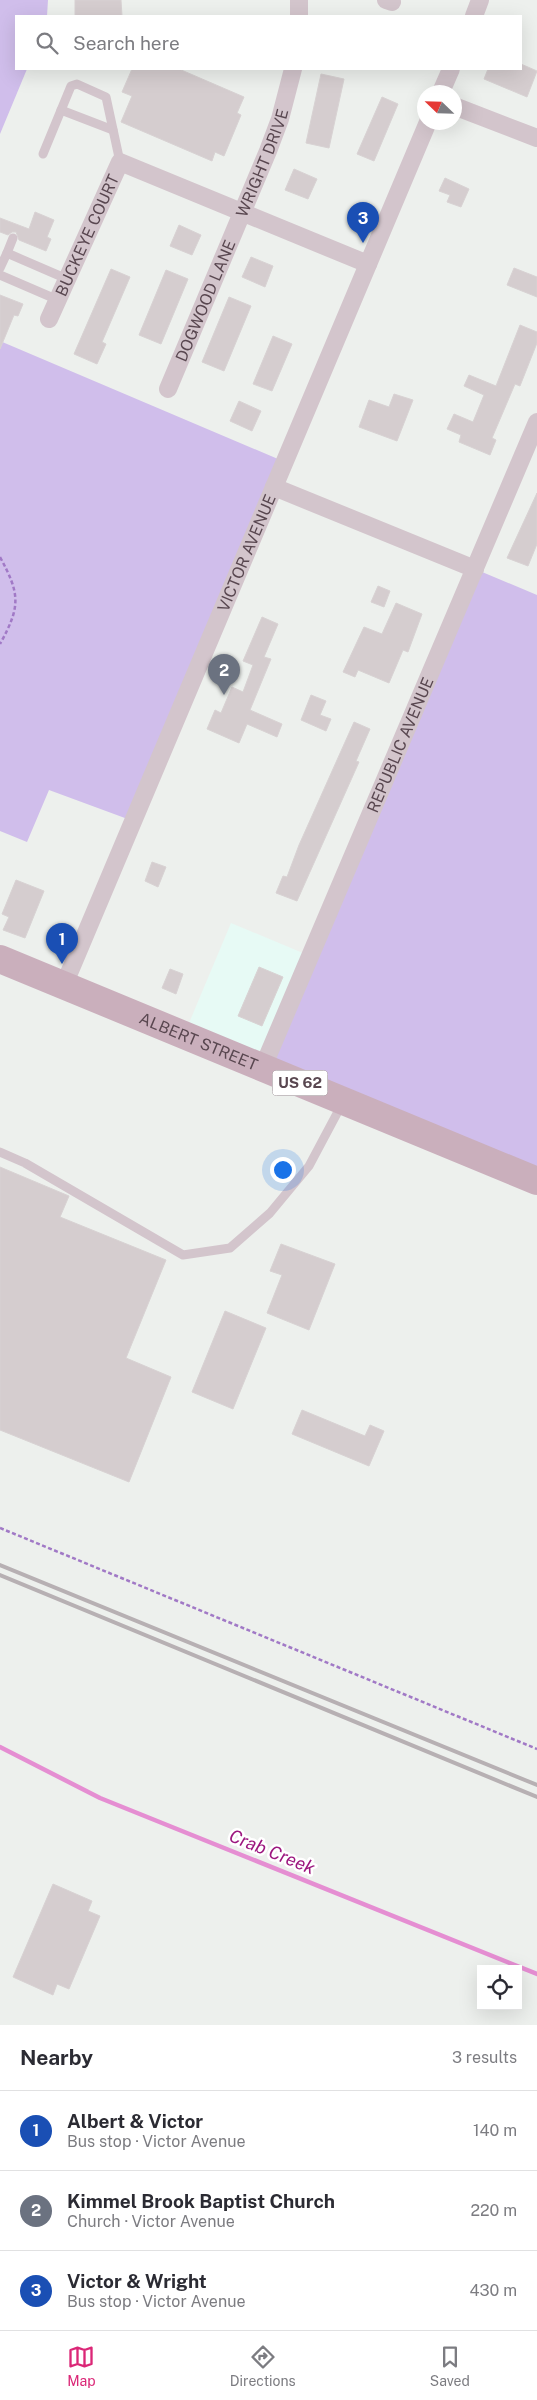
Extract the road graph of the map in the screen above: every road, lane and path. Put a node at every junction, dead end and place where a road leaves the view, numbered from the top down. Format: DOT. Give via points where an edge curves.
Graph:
graph roads {
  1 [pos="299,0"];
  2 [pos="480,0"];
  3 [pos="299,15"];
  4 [pos="474,15"];
  5 [pos="293,70"];
  6 [pos="451,70"];
  7 [pos="444,85"];
  8 [pos="462,109"];
  9 [pos="61,110"];
  10 [pos="113,130"];
  11 [pos="425,130"];
  12 [pos="537,138"];
  13 [pos="43,154"];
  14 [pos="120,162"];
  15 [pos="243,212"];
  16 [pos="13,238"];
  17 [pos="6,253"];
  18 [pos="368,264"];
  19 [pos="0,268"];
  20 [pos="0,275"];
  21 [pos="67,279"];
  22 [pos="58,300"];
  23 [pos="49,319"];
  24 [pos="168,389"];
  25 [pos="537,422"];
  26 [pos="274,487"];
  27 [pos="0,557"];
  28 [pos="474,569"];
  29 [pos="0,644"];
  30 [pos="0,959"];
  31 [pos="64,985"];
  32 [pos="263,1067"];
  33 [pos="344,1101"];
  34 [pos="0,1152"];
  35 [pos="537,1181"];
  36 [pos="0,1528"];
  37 [pos="537,1749"];
  1 -- 3 [label="street"];
  2 -- 4 [label="street"];
  5 -- 15 [label="street, WRIGHT DRIVE" via="280,119"];
  6 -- 7 [label="street"];
  8 -- 12 [label="street"];
  9 -- 10 [label="lane"];
  9 -- 10 [label="lane" via="71,86 77,84 103,94"];
  9 -- 13 [label="lane"];
  10 -- 14 [label="lane"];
  11 -- 18 [label="street, VICTOR AVENUE"];
  14 -- 15 [label="street, BUCKEYE COURT"];
  14 -- 21 [label="street, BUCKEYE COURT"];
  15 -- 18 [label="street, WRIGHT DRIVE"];
  15 -- 24 [label="street, DOGWOOD LANE"];
  16 -- 17 [label="lane"];
  17 -- 19 [label="lane"];
  17 -- 21 [label="lane"];
  18 -- 26 [label="street, VICTOR AVENUE"];
  20 -- 22 [label="lane"];
  21 -- 22 [label="street, BUCKEYE COURT"];
  22 -- 23 [label="street, BUCKEYE COURT"];
  25 -- 28 [label="street, REPUBLIC AVENUE"];
  26 -- 28 [label="street"];
  26 -- 31 [label="street, VICTOR AVENUE"];
  27 -- 29 [label="path" via="16,590 16,610"];
  28 -- 32 [label="street, REPUBLIC AVENUE"];
  30 -- 31 [label="main road, ALBERT STREET / US 62"];
  31 -- 32 [label="main road, ALBERT STREET / US 62"];
  32 -- 33 [label="main road, ALBERT STREET / US 62"];
  33 -- 34 [label="lane" via="309,1166 270,1213 230,1248 183,1255 25,1163"];
  33 -- 35 [label="main road, ALBERT STREET / US 62"];
  36 -- 37 [label="path"];
}
